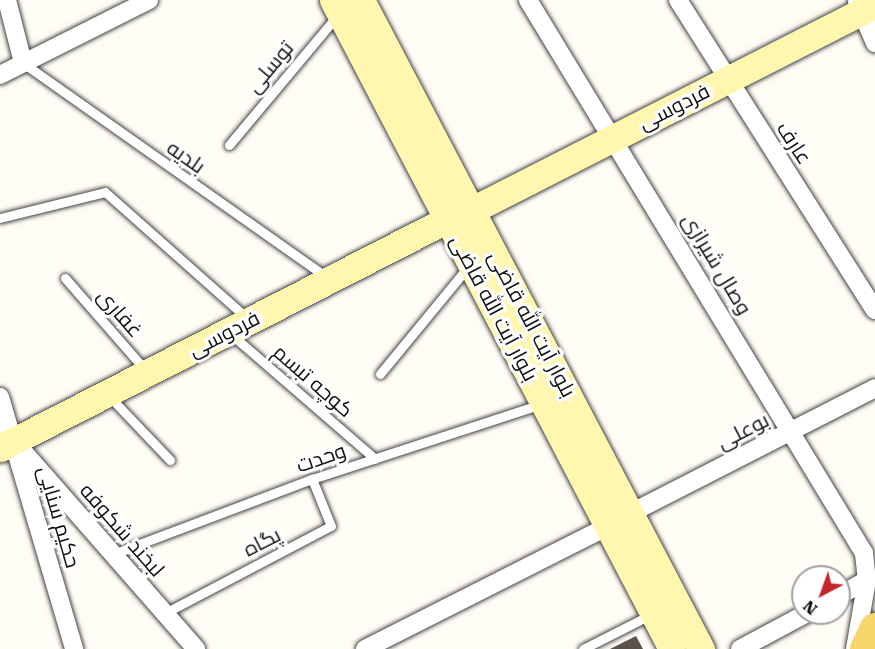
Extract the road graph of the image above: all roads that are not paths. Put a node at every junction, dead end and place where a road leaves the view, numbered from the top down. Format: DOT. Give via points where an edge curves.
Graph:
graph roads {
  1 [pos="7,0"];
  2 [pos="528,0"];
  3 [pos="678,0"];
  4 [pos="140,2"];
  5 [pos="343,4"];
  6 [pos="864,6"];
  7 [pos="875,43"];
  8 [pos="23,63"];
  9 [pos="0,75"];
  10 [pos="727,80"];
  11 [pos="614,138"];
  12 [pos="229,145"];
  13 [pos="460,214"];
  14 [pos="0,218"];
  15 [pos="471,263"];
  16 [pos="65,278"];
  17 [pos="329,280"];
  18 [pos="875,310"];
  19 [pos="239,326"];
  20 [pos="148,373"];
  21 [pos="380,374"];
  22 [pos="875,388"];
  23 [pos="107,394"];
  24 [pos="0,397"];
  25 [pos="544,403"];
  26 [pos="792,430"];
  27 [pos="5,438"];
  28 [pos="581,445"];
  29 [pos="375,459"];
  30 [pos="170,460"];
  31 [pos="312,479"];
  32 [pos="619,519"];
  33 [pos="870,549"];
  34 [pos="113,554"];
  35 [pos="867,580"];
  36 [pos="851,589"];
  37 [pos="165,613"];
  38 [pos="654,614"];
  39 [pos="791,622"];
  40 [pos="875,628"];
  41 [pos="74,649"];
  42 [pos="196,649"];
  43 [pos="365,649"];
  44 [pos="583,649"];
  45 [pos="672,649"];
  46 [pos="701,649"];
  47 [pos="740,649"];
  48 [pos="855,649"];
  49 [pos="866,649"];
  1 -- 8 [label="street"];
  2 -- 11 [label="street, وصال شیرازی"];
  3 -- 10 [label="street, عارف"];
  4 -- 8 [label="street"];
  5 -- 12 [label="lane, توسلی"];
  5 -- 13 [label="main road, بلوار آیت ‌الله قاضی"];
  6 -- 7 [label="street"];
  6 -- 10 [label="main road, فردوسی"];
  8 -- 9 [label="street"];
  8 -- 17 [label="lane, بلدیه"];
  10 -- 11 [label="main road, فردوسی"];
  10 -- 18 [label="street, عارف"];
  11 -- 13 [label="main road, فردوسی"];
  11 -- 26 [label="street, وصال شیرازی"];
  13 -- 15 [label="main road, بلوار آیت‌ الله قاضی"];
  13 -- 17 [label="main road, فردوسی"];
  13 -- 28 [label="main road, بلوار آیت ‌الله قاضی"];
  14 -- 19 [label="lane, کوچه تبسم" via="105,192"];
  15 -- 21 [label="lane"];
  15 -- 25 [label="main road, بلوار آیت‌ الله قاضی"];
  16 -- 20 [label="lane, غفاری"];
  17 -- 19 [label="main road, فردوسی"];
  19 -- 20 [label="main road, فردوسی"];
  19 -- 29 [label="lane, کوچه تبسم"];
  20 -- 23 [label="main road, فردوسی"];
  22 -- 26 [label="street, بوعلی"];
  23 -- 27 [label="main road, فردوسی"];
  23 -- 30 [label="lane"];
  24 -- 27 [label="street, حکیم سنایی"];
  25 -- 28 [label="main road, بلوار آیت‌ الله قاضی"];
  25 -- 29 [label="lane, وحدت"];
  26 -- 32 [label="street, بوعلی"];
  26 -- 33 [label="street, وصال شیرازی" via="852,533"];
  27 -- 34 [label="street, لبخند شکوفه"];
  27 -- 41 [label="street, حکیم سنایی"];
  28 -- 32 [label="main road, بلوار آیت‌ الله قاضی"];
  29 -- 31 [label="lane, وحدت"];
  31 -- 34 [label="lane, وحدت"];
  31 -- 37 [label="lane, پگاه" via="331,526"];
  32 -- 38 [label="main road, بلوار آیت‌ الله قاضی"];
  32 -- 43 [label="street, بوعلی"];
  32 -- 46 [label="main road"];
  33 -- 35 [label="street"];
  34 -- 37 [label="street, لبخند شکوفه"];
  35 -- 36 [label="street"];
  35 -- 48 [label="street"];
  37 -- 42 [label="street, لبخند شکوفه"];
  38 -- 44 [label="lane"];
  38 -- 45 [label="main road, بلوار آیت‌ الله قاضی"];
  39 -- 47 [label="street"];
  40 -- 49 [label="main road"];
}
